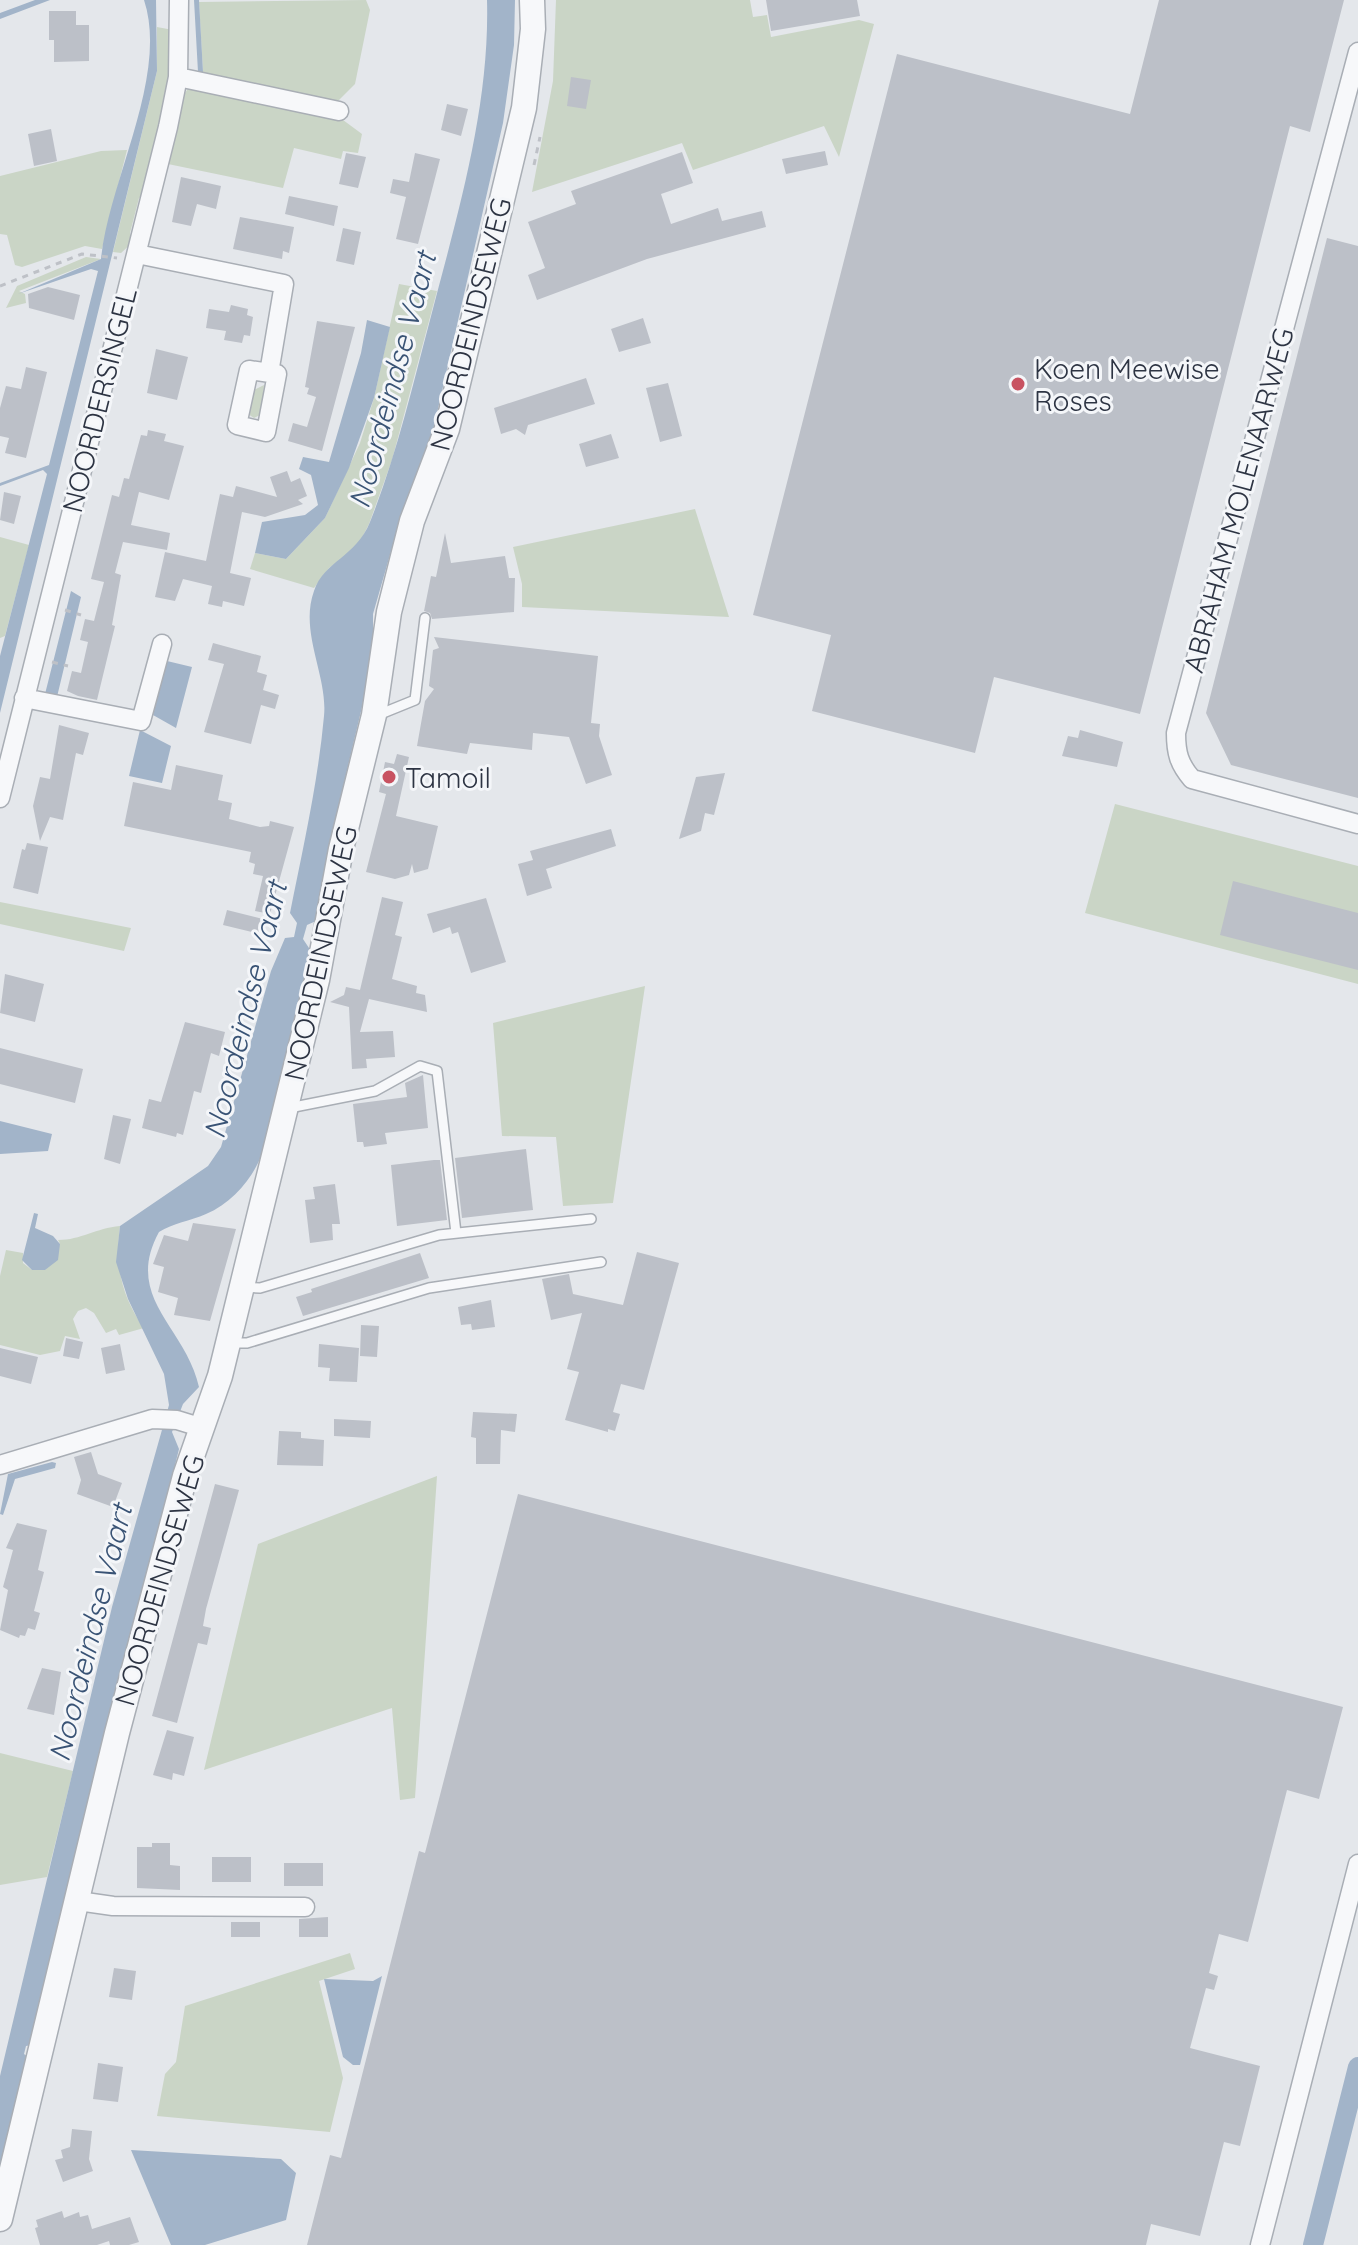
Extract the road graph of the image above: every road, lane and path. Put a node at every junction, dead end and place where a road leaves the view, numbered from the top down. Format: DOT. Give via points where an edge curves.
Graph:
graph roads {
  1 [pos="179,0"];
  2 [pos="532,0"];
  3 [pos="1358,52"];
  4 [pos="178,77"];
  5 [pos="339,111"];
  6 [pos="128,256"];
  7 [pos="0,286"];
  8 [pos="269,373"];
  9 [pos="62,609"];
  10 [pos="81,615"];
  11 [pos="425,618"];
  12 [pos="162,644"];
  13 [pos="48,661"];
  14 [pos="68,666"];
  15 [pos="24,698"];
  16 [pos="374,715"];
  17 [pos="0,798"];
  18 [pos="1358,824"];
  19 [pos="286,1109"];
  20 [pos="591,1219"];
  21 [pos="456,1233"];
  22 [pos="601,1262"];
  23 [pos="242,1287"];
  24 [pos="228,1343"];
  25 [pos="203,1428"];
  26 [pos="0,1465"];
  27 [pos="1358,1864"];
  28 [pos="78,1901"];
  29 [pos="305,1907"];
  30 [pos="0,2219"];
  31 [pos="1260,2245"];
  1 -- 4 [label="street, NOORDERSINGEL"];
  2 -- 16 [label="street, NOORDEINDSEWEG" via="524,108 447,429 405,545 384,634"];
  3 -- 18 [label="street, ABRAHAM MOLENAARWEG" via="1176,733 1180,766 1192,779"];
  4 -- 5 [label="street"];
  4 -- 6 [label="street, NOORDERSINGEL"];
  6 -- 7 [label="path" via="82,254"];
  6 -- 8 [label="street" via="284,284"];
  6 -- 15 [label="street, NOORDERSINGEL"];
  9 -- 10 [label="path"];
  11 -- 16 [label="lane" via="415,700"];
  12 -- 15 [label="street" via="141,721"];
  13 -- 14 [label="path"];
  15 -- 17 [label="street, NOORDERSINGEL"];
  16 -- 19 [label="street, NOORDEINDSEWEG"];
  19 -- 21 [label="lane" via="375,1091 420,1066 437,1071"];
  19 -- 23 [label="street, NOORDEINDSEWEG"];
  20 -- 21 [label="lane"];
  21 -- 23 [label="lane" via="260,1288"];
  22 -- 24 [label="lane" via="429,1288 247,1343"];
  23 -- 24 [label="street, NOORDEINDSEWEG"];
  24 -- 25 [label="street, NOORDEINDSEWEG"];
  25 -- 26 [label="street" via="152,1419"];
  25 -- 28 [label="street, NOORDEINDSEWEG" via="185,1476 121,1718"];
  27 -- 31 [label="street"];
  28 -- 29 [label="street" via="113,1906"];
  28 -- 30 [label="street, NOORDEINDSEWEG"];
}
